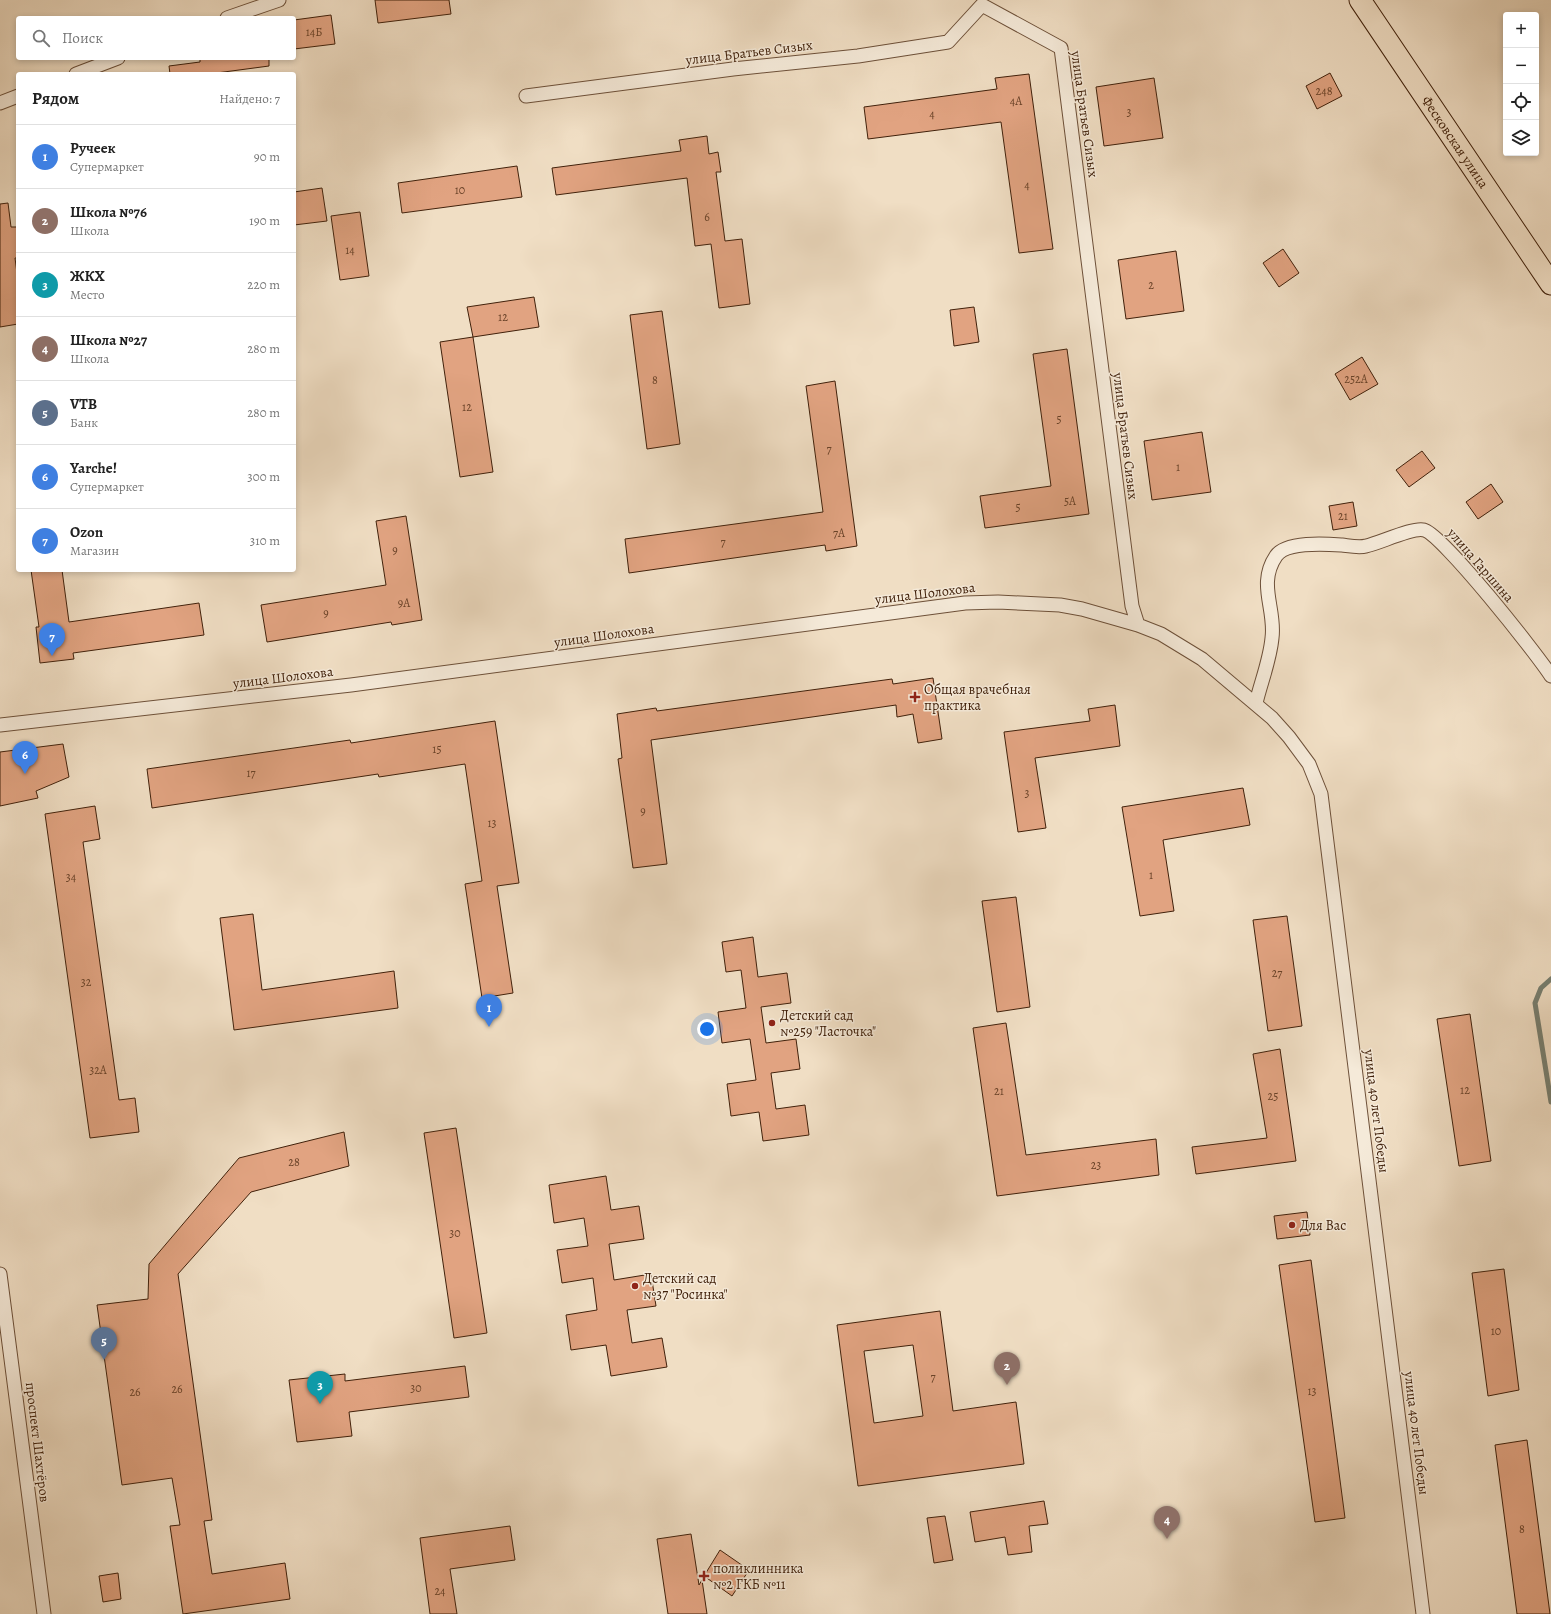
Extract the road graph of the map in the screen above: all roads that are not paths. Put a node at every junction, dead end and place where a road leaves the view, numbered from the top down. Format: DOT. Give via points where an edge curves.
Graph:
graph roads {
  1 [pos="279,0"];
  2 [pos="1360,0"];
  3 [pos="233,16"];
  4 [pos="113,60"];
  5 [pos="81,72"];
  6 [pos="526,96"];
  7 [pos="16,97"];
  8 [pos="0,103"];
  9 [pos="1551,284"];
  10 [pos="1138,625"];
  11 [pos="1202,659"];
  12 [pos="1551,676"];
  13 [pos="1256,703"];
  14 [pos="0,725"];
  15 [pos="0,1274"];
  16 [pos="44,1614"];
  17 [pos="1423,1614"];
  1 -- 3 [label="street"];
  2 -- 9 [label="main road, Фесковская улица"];
  4 -- 5 [label="street"];
  6 -- 10 [label="street, улица Братьев Сизых" via="858,56 948,42 982,5 1061,48 1132,606"];
  7 -- 8 [label="street"];
  10 -- 11 [label="street, улица Шолохова" via="1161,634"];
  10 -- 14 [label="street, улица Шолохова" via="1060,605 965,603 344,686"];
  11 -- 13 [label="street, улица 40 лет Победы"];
  12 -- 13 [label="street, улица Гаршина" via="1462,565 1433,534 1424,529 1365,547 1311,543 1289,548 1277,554 1268,570 1267,588 1273,626 1272,640"];
  13 -- 17 [label="street, улица 40 лет Победы" via="1304,756 1321,794"];
  15 -- 16 [label="street, проспект Шахтёров"];
}
